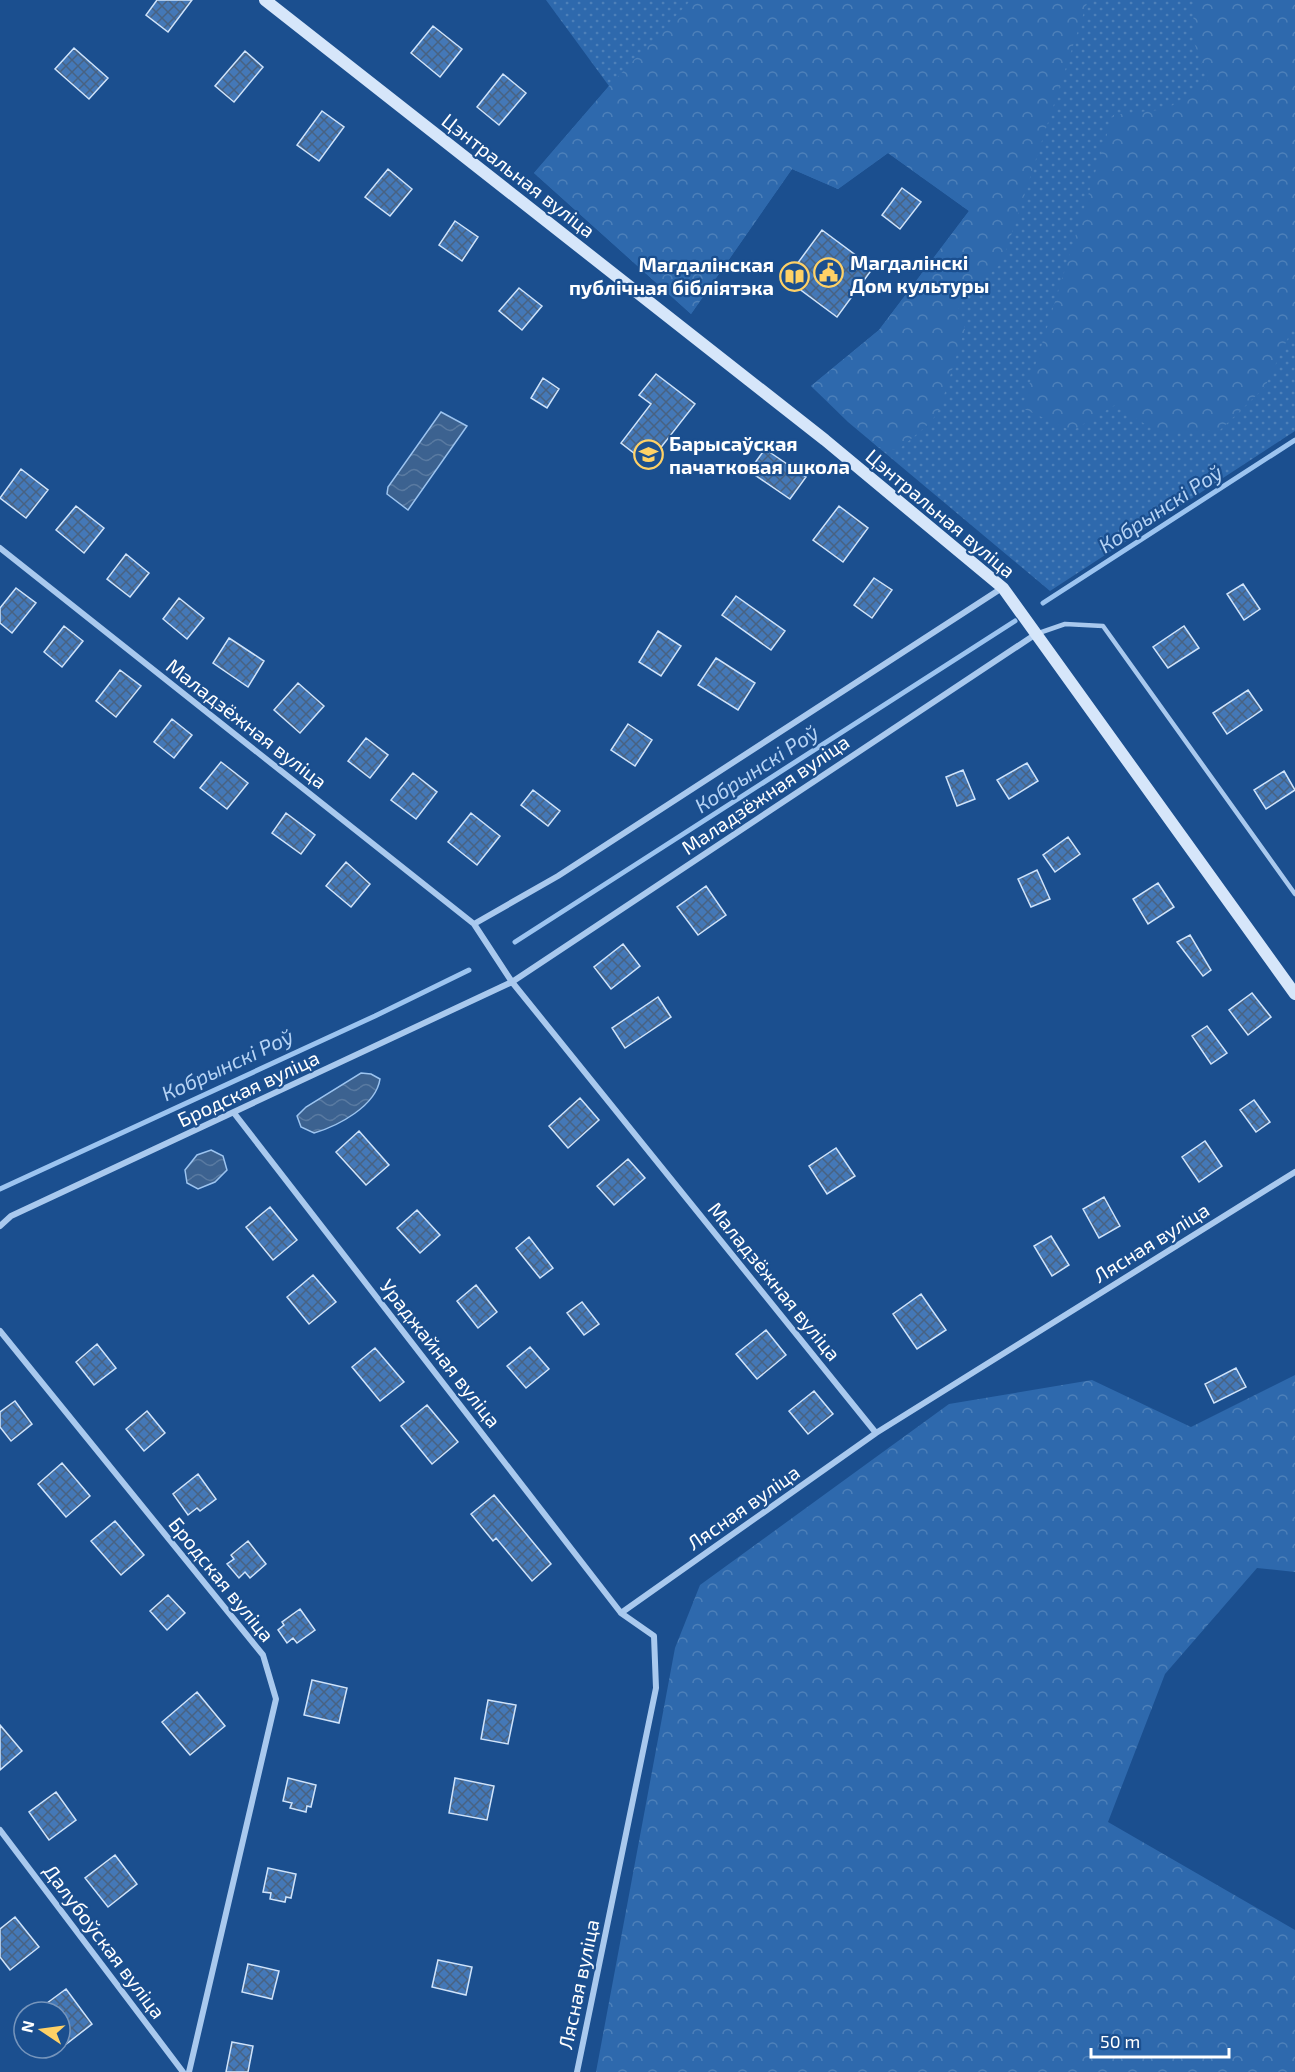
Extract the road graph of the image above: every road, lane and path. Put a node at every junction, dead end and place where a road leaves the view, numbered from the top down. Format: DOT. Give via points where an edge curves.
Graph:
graph roads {
  1 [pos="265,0"];
  2 [pos="0,548"];
  3 [pos="1003,588"];
  4 [pos="1036,634"];
  5 [pos="1295,894"];
  6 [pos="474,924"];
  7 [pos="512,982"];
  8 [pos="1295,994"];
  9 [pos="234,1113"];
  10 [pos="1295,1172"];
  11 [pos="0,1226"];
  12 [pos="0,1331"];
  13 [pos="876,1433"];
  14 [pos="621,1613"];
  15 [pos="0,1830"];
  16 [pos="183,2072"];
  17 [pos="189,2072"];
  18 [pos="577,2072"];
  1 -- 3 [label="street, Цэнтральная вуліца" via="825,440"];
  2 -- 6 [label="street, Маладзёжная вуліца"];
  3 -- 4 [label="street, Цэнтральная вуліца"];
  3 -- 6 [label="street" via="558,876"];
  4 -- 5 [label="lane" via="1065,624 1103,626"];
  4 -- 7 [label="street, Маладзёжная вуліца"];
  4 -- 8 [label="street, Цэнтральная вуліца"];
  6 -- 7 [label="street, Маладзёжная вуліца"];
  7 -- 9 [label="street, Бродская вуліца"];
  7 -- 13 [label="street, Маладзёжная вуліца"];
  9 -- 11 [label="street, Бродская вуліца" via="11,1216"];
  9 -- 14 [label="street, Ураджайная вуліца"];
  10 -- 13 [label="street, Лясная вуліца"];
  12 -- 17 [label="street, Бродская вуліца" via="264,1656 276,1699"];
  13 -- 14 [label="street, Лясная вуліца"];
  14 -- 18 [label="street, Лясная вуліца" via="654,1636 656,1688"];
  15 -- 16 [label="street, Далубоўская вуліца"];
}
